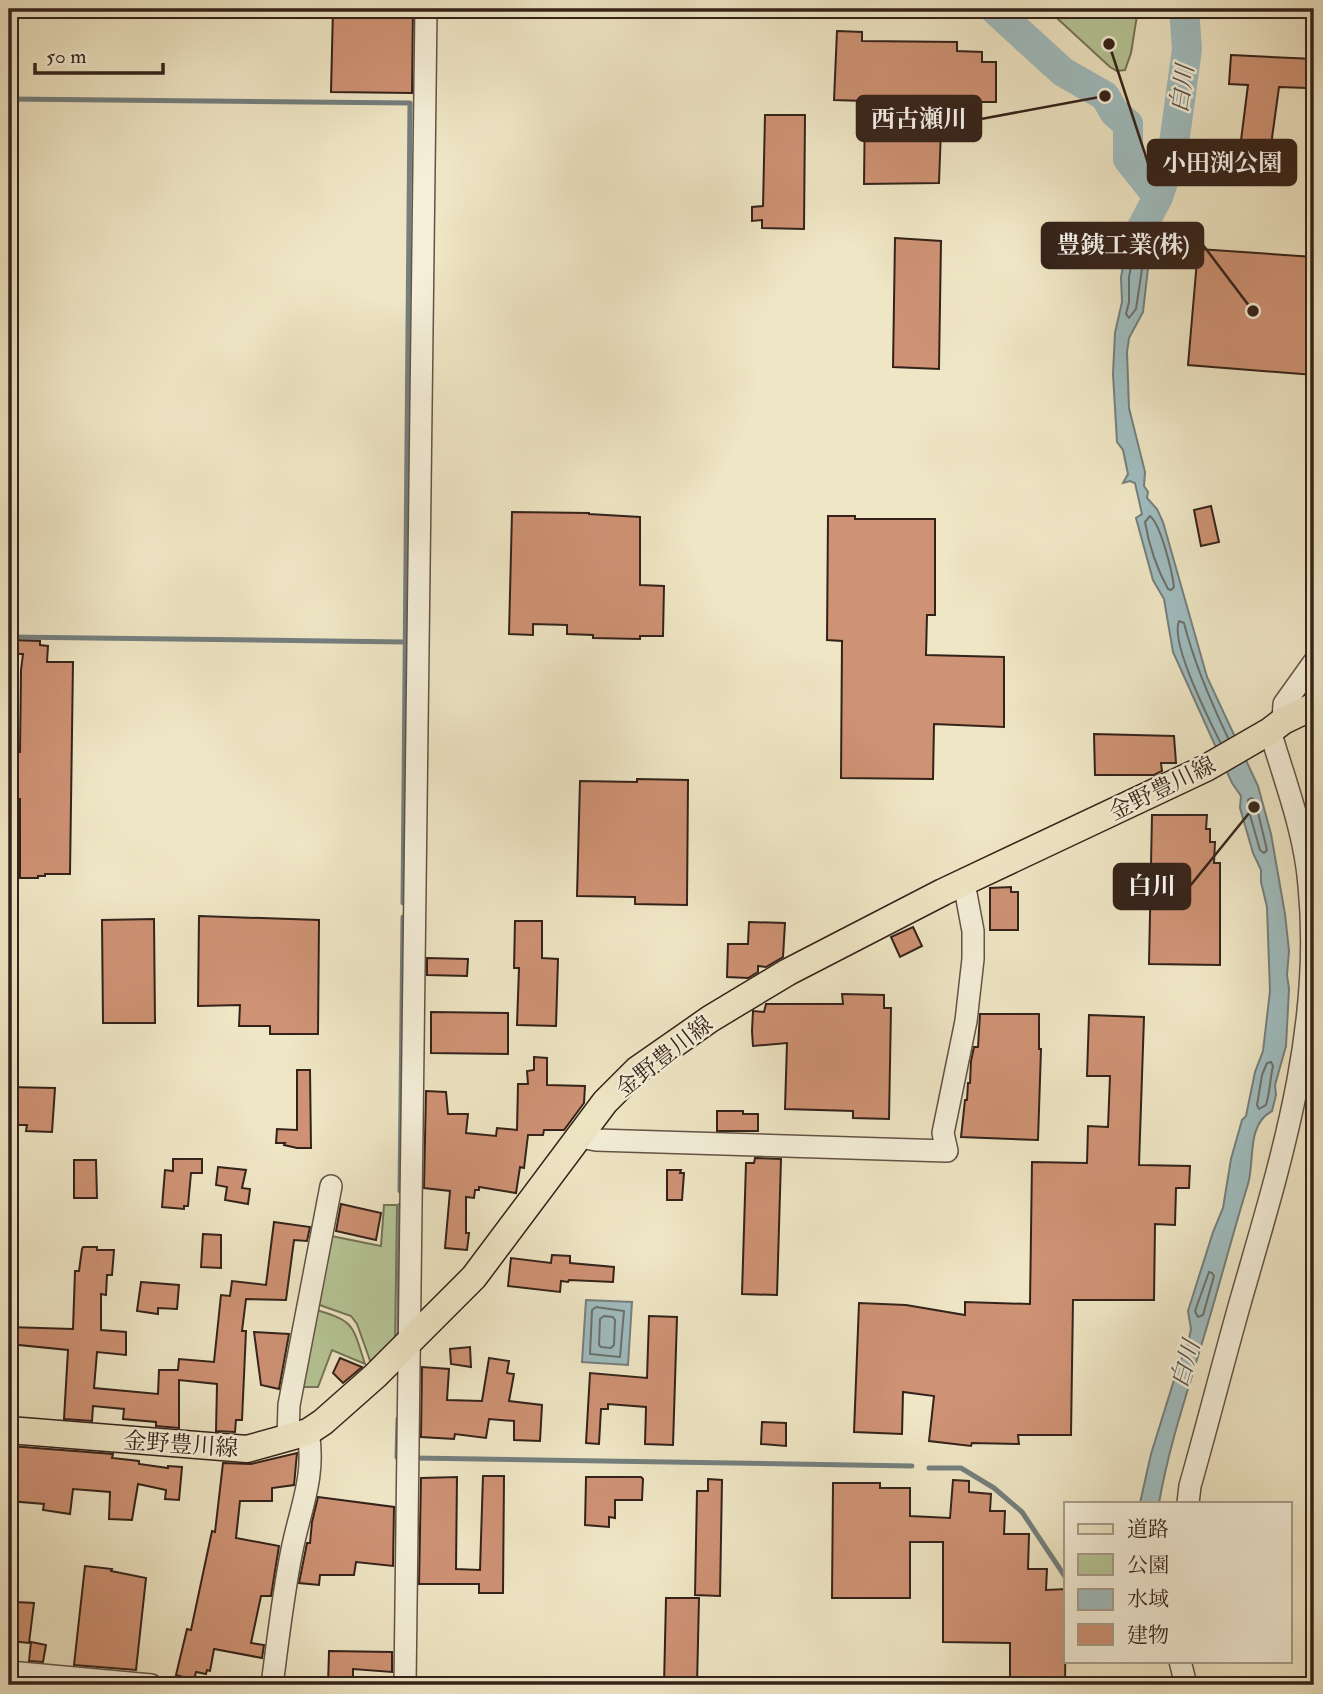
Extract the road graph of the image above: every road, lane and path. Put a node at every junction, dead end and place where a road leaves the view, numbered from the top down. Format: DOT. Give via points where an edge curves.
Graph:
graph roads {
  1 [pos="426,9"];
  2 [pos="1314,662"];
  3 [pos="1314,706"];
  4 [pos="1270,730"];
  5 [pos="964,883"];
  6 [pos="579,1137"];
  7 [pos="331,1186"];
  8 [pos="408,1344"];
  9 [pos="9,1430"];
  10 [pos="298,1435"];
  11 [pos="1188,1502"];
  12 [pos="1180,1662"];
  13 [pos="9,1672"];
  14 [pos="151,1685"];
  15 [pos="272,1685"];
  16 [pos="405,1685"];
  17 [pos="1186,1685"];
  1 -- 8 [label="street"];
  2 -- 4 [label="street"];
  3 -- 4 [label="main road, 金野豊川線"];
  4 -- 5 [label="main road, 金野豊川線" via="1206,768"];
  4 -- 11 [label="street" via="1299,828 1309,884 1311,987 1303,1056 1278,1178 1231,1332"];
  5 -- 6 [label="main road, 金野豊川線" via="788,972 710,1019 637,1070"];
  5 -- 6 [label="street" via="973,959 966,1021 943,1133 947,1151"];
  6 -- 8 [label="main road, 金野豊川線" via="474,1277"];
  7 -- 10 [label="street" via="289,1405"];
  8 -- 10 [label="main road, 金野豊川線" via="323,1422"];
  8 -- 16 [label="street"];
  9 -- 10 [label="main road, 金野豊川線" via="247,1449"];
  10 -- 15 [label="street" via="311,1448 308,1490 292,1549"];
  12 -- 17 [label="street"];
  13 -- 14 [label="street"];
}
